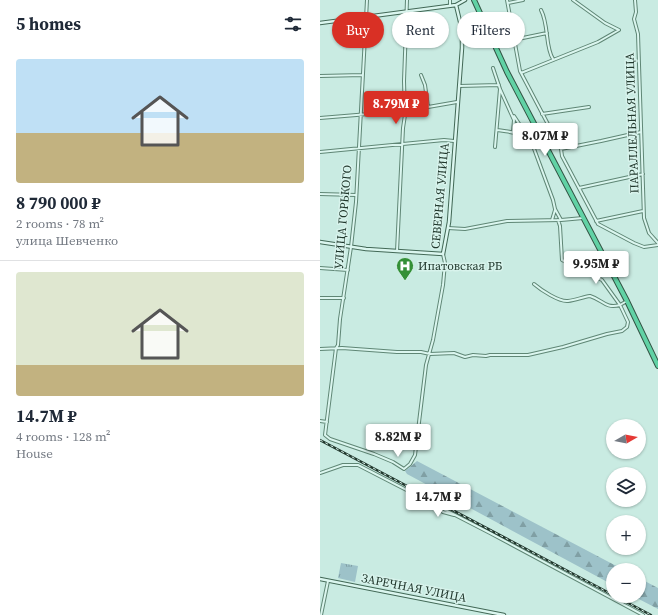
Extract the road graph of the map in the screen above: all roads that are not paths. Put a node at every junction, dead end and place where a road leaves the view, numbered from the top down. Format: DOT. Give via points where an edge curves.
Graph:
graph roads {
  1 [pos="367,0"];
  2 [pos="407,0"];
  3 [pos="450,0"];
  4 [pos="465,0"];
  5 [pos="474,0"];
  6 [pos="523,0"];
  7 [pos="573,0"];
  8 [pos="635,0"];
  9 [pos="508,1"];
  10 [pos="450,5"];
  11 [pos="456,5"];
  12 [pos="541,10"];
  13 [pos="407,11"];
  14 [pos="366,12"];
  15 [pos="510,12"];
  16 [pos="384,14"];
  17 [pos="332,21"];
  18 [pos="320,23"];
  19 [pos="547,33"];
  20 [pos="525,38"];
  21 [pos="364,48"];
  22 [pos="516,48"];
  23 [pos="553,59"];
  24 [pos="493,68"];
  25 [pos="521,73"];
  26 [pos="363,74"];
  27 [pos="421,75"];
  28 [pos="320,76"];
  29 [pos="459,86"];
  30 [pos="499,87"];
  31 [pos="457,102"];
  32 [pos="428,107"];
  33 [pos="589,107"];
  34 [pos="405,111"];
  35 [pos="511,111"];
  36 [pos="542,114"];
  37 [pos="360,115"];
  38 [pos="320,118"];
  39 [pos="497,130"];
  40 [pos="513,132"];
  41 [pos="641,132"];
  42 [pos="454,141"];
  43 [pos="403,144"];
  44 [pos="496,146"];
  45 [pos="534,146"];
  46 [pos="358,148"];
  47 [pos="561,149"];
  48 [pos="320,152"];
  49 [pos="643,174"];
  50 [pos="579,188"];
  51 [pos="320,194"];
  52 [pos="356,195"];
  53 [pos="555,209"];
  54 [pos="644,211"];
  55 [pos="583,218"];
  56 [pos="552,220"];
  57 [pos="559,220"];
  58 [pos="596,221"];
  59 [pos="448,228"];
  60 [pos="320,242"];
  61 [pos="658,244"];
  62 [pos="351,247"];
  63 [pos="397,251"];
  64 [pos="444,254"];
  65 [pos="320,268"];
  66 [pos="348,270"];
  67 [pos="534,284"];
  68 [pos="320,298"];
  69 [pos="344,298"];
  70 [pos="627,301"];
  71 [pos="620,305"];
  72 [pos="336,348"];
  73 [pos="320,349"];
  74 [pos="430,354"];
  75 [pos="658,366"];
  76 [pos="320,421"];
  77 [pos="327,422"];
  78 [pos="320,473"];
  79 [pos="320,579"];
  80 [pos="328,581"];
  81 [pos="321,615"];
  82 [pos="504,615"];
  83 [pos="643,615"];
  1 -- 14 [label="street, УЛИЦА ГОРЬКОГО"];
  2 -- 13 [label="street"];
  3 -- 10 [label="street"];
  4 -- 11 [label="street"];
  5 -- 55 [label="highway" via="507,72"];
  6 -- 9 [label="street"];
  7 -- 23 [label="street" via="612,28 619,30 598,42"];
  8 -- 41 [label="street, ПАРАЛЛЕЛЬНАЯ УЛИЦА"];
  9 -- 15 [label="street"];
  10 -- 11 [label="street"];
  10 -- 13 [label="street"];
  11 -- 29 [label="street, СЕВЕРНАЯ УЛИЦА" via="462,30"];
  12 -- 19 [label="street"];
  13 -- 16 [label="street"];
  13 -- 34 [label="street"];
  17 -- 18 [label="street"];
  19 -- 20 [label="street"];
  19 -- 23 [label="street"];
  21 -- 26 [label="street, УЛИЦА ГОРЬКОГО"];
  22 -- 25 [label="street"];
  23 -- 25 [label="street"];
  24 -- 30 [label="street"];
  25 -- 36 [label="street"];
  26 -- 28 [label="street"];
  26 -- 37 [label="street, УЛИЦА ГОРЬКОГО"];
  27 -- 32 [label="street"];
  29 -- 30 [label="street"];
  29 -- 31 [label="street, СЕВЕРНАЯ УЛИЦА"];
  30 -- 35 [label="street"];
  30 -- 39 [label="street"];
  31 -- 32 [label="street"];
  31 -- 42 [label="street, СЕВЕРНАЯ УЛИЦА"];
  32 -- 34 [label="street"];
  33 -- 36 [label="street"];
  34 -- 37 [label="street"];
  34 -- 43 [label="street"];
  35 -- 40 [label="street" via="515,124"];
  35 -- 45 [label="street"];
  36 -- 47 [label="street"];
  37 -- 38 [label="street"];
  37 -- 46 [label="street, УЛИЦА ГОРЬКОГО"];
  39 -- 40 [label="street"];
  39 -- 44 [label="street"];
  40 -- 45 [label="street" via="521,134"];
  41 -- 47 [label="street"];
  41 -- 49 [label="street, ПАРАЛЛЕЛЬНАЯ УЛИЦА"];
  42 -- 43 [label="street"];
  42 -- 59 [label="street, СЕВЕРНАЯ УЛИЦА"];
  43 -- 46 [label="street"];
  43 -- 63 [label="street"];
  45 -- 53 [label="street"];
  46 -- 48 [label="street"];
  46 -- 52 [label="street, УЛИЦА ГОРЬКОГО"];
  47 -- 50 [label="street" via="562,156"];
  49 -- 50 [label="street"];
  49 -- 54 [label="street, ПАРАЛЛЕЛЬНАЯ УЛИЦА"];
  50 -- 58 [label="street"];
  51 -- 52 [label="street"];
  52 -- 62 [label="street, УЛИЦА ГОРЬКОГО"];
  53 -- 56 [label="street"];
  53 -- 57 [label="street"];
  54 -- 58 [label="street"];
  54 -- 61 [label="street, ПАРАЛЛЕЛЬНАЯ УЛИЦА" via="649,233"];
  55 -- 57 [label="street"];
  55 -- 70 [label="highway"];
  56 -- 57 [label="street"];
  56 -- 59 [label="street" via="507,222 465,229"];
  57 -- 71 [label="street" via="562,260 602,280"];
  58 -- 61 [label="street" via="644,247"];
  59 -- 64 [label="street, СЕВЕРНАЯ УЛИЦА"];
  60 -- 62 [label="street"];
  62 -- 63 [label="street"];
  62 -- 66 [label="street, УЛИЦА ГОРЬКОГО"];
  63 -- 64 [label="street"];
  64 -- 74 [label="street, СЕВЕРНАЯ УЛИЦА" via="445,270"];
  65 -- 66 [label="street"];
  66 -- 69 [label="street, УЛИЦА ГОРЬКОГО"];
  67 -- 71 [label="street" via="563,301 590,296 609,306"];
  68 -- 69 [label="street"];
  69 -- 72 [label="street, УЛИЦА ГОРЬКОГО"];
  70 -- 71 [label="street"];
  70 -- 75 [label="highway"];
  71 -- 74 [label="street" via="628,322 626,329 563,347 525,355 493,354 465,357 454,353"];
  72 -- 73 [label="street"];
  72 -- 74 [label="street"];
  72 -- 77 [label="street, УЛИЦА ГОРЬКОГО"];
  74 -- 77 [label="street, УЛИЦА ГОРЬКОГО" via="426,366 414,457 404,469 374,454 330,439 325,435"];
  76 -- 77 [label="street"];
  78 -- 83 [label="street" via="343,465 358,465 429,502 442,512 456,516"];
  79 -- 80 [label="street, ЗАРЕЧНАЯ УЛИЦА"];
  80 -- 81 [label="street"];
  80 -- 82 [label="street, ЗАРЕЧНАЯ УЛИЦА"];
}
